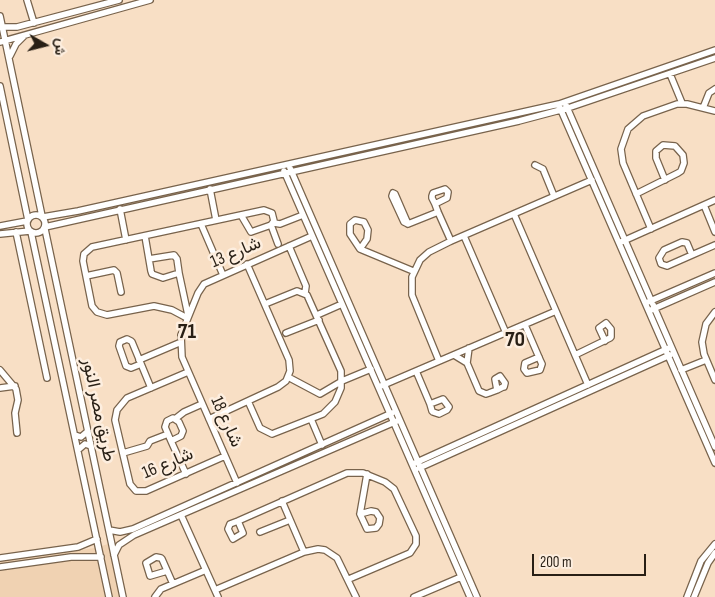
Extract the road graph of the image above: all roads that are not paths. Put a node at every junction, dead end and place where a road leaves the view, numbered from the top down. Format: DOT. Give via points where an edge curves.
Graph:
graph roads {
  1 [pos="27,0"];
  2 [pos="119,0"];
  3 [pos="150,0"];
  4 [pos="0,16"];
  5 [pos="34,23"];
  6 [pos="1,27"];
  7 [pos="26,34"];
  8 [pos="3,41"];
  9 [pos="715,50"];
  10 [pos="9,58"];
  11 [pos="715,58"];
  12 [pos="670,74"];
  13 [pos="0,86"];
  14 [pos="715,89"];
  15 [pos="682,103"];
  16 [pos="563,106"];
  17 [pos="703,108"];
  18 [pos="715,111"];
  19 [pos="535,165"];
  20 [pos="287,169"];
  21 [pos="592,180"];
  22 [pos="665,180"];
  23 [pos="210,189"];
  24 [pos="636,194"];
  25 [pos="554,196"];
  26 [pos="715,200"];
  27 [pos="435,204"];
  28 [pos="704,205"];
  29 [pos="120,209"];
  30 [pos="438,212"];
  31 [pos="514,214"];
  32 [pos="241,215"];
  33 [pos="303,215"];
  34 [pos="42,216"];
  35 [pos="54,216"];
  36 [pos="28,220"];
  37 [pos="216,220"];
  38 [pos="19,222"];
  39 [pos="55,223"];
  40 [pos="201,224"];
  41 [pos="272,224"];
  42 [pos="408,224"];
  43 [pos="0,226"];
  44 [pos="45,228"];
  45 [pos="651,229"];
  46 [pos="30,231"];
  47 [pos="18,232"];
  48 [pos="715,232"];
  49 [pos="0,234"];
  50 [pos="145,236"];
  51 [pos="312,236"];
  52 [pos="464,236"];
  53 [pos="126,240"];
  54 [pos="451,241"];
  55 [pos="622,242"];
  56 [pos="715,245"];
  57 [pos="289,246"];
  58 [pos="280,248"];
  59 [pos="360,248"];
  60 [pos="692,255"];
  61 [pos="149,259"];
  62 [pos="247,264"];
  63 [pos="413,271"];
  64 [pos="178,273"];
  65 [pos="715,273"];
  66 [pos="223,274"];
  67 [pos="86,276"];
  68 [pos="715,282"];
  69 [pos="646,291"];
  70 [pos="121,292"];
  71 [pos="305,293"];
  72 [pos="663,296"];
  73 [pos="648,302"];
  74 [pos="265,304"];
  75 [pos="342,304"];
  76 [pos="664,304"];
  77 [pos="651,310"];
  78 [pos="556,311"];
  79 [pos="715,312"];
  80 [pos="187,317"];
  81 [pos="318,318"];
  82 [pos="660,322"];
  83 [pos="525,325"];
  84 [pos="506,333"];
  85 [pos="279,336"];
  86 [pos="605,341"];
  87 [pos="180,343"];
  88 [pos="469,348"];
  89 [pos="668,348"];
  90 [pos="454,355"];
  91 [pos="575,355"];
  92 [pos="671,355"];
  93 [pos="539,356"];
  94 [pos="706,360"];
  95 [pos="439,361"];
  96 [pos="140,362"];
  97 [pos="467,363"];
  98 [pos="370,369"];
  99 [pos="0,370"];
  100 [pos="681,370"];
  101 [pos="416,371"];
  102 [pos="188,372"];
  103 [pos="617,372"];
  104 [pos="288,377"];
  105 [pos="47,378"];
  106 [pos="620,378"];
  107 [pos="715,379"];
  108 [pos="342,381"];
  109 [pos="588,385"];
  110 [pos="15,386"];
  111 [pos="381,386"];
  112 [pos="0,388"];
  113 [pos="151,388"];
  114 [pos="497,390"];
  115 [pos="564,399"];
  116 [pos="248,401"];
  117 [pos="202,404"];
  118 [pos="430,404"];
  119 [pos="393,413"];
  120 [pos="176,419"];
  121 [pos="208,419"];
  122 [pos="311,419"];
  123 [pos="397,421"];
  124 [pos="88,431"];
  125 [pos="17,433"];
  126 [pos="168,434"];
  127 [pos="75,435"];
  128 [pos="171,441"];
  129 [pos="322,445"];
  130 [pos="91,446"];
  131 [pos="715,447"];
  132 [pos="78,450"];
  133 [pos="123,453"];
  134 [pos="225,456"];
  135 [pos="715,463"];
  136 [pos="416,466"];
  137 [pos="262,472"];
  138 [pos="186,474"];
  139 [pos="367,474"];
  140 [pos="265,478"];
  141 [pos="237,483"];
  142 [pos="210,495"];
  143 [pos="282,501"];
  144 [pos="213,502"];
  145 [pos="360,514"];
  146 [pos="181,515"];
  147 [pos="290,520"];
  148 [pos="238,521"];
  149 [pos="109,530"];
  150 [pos="260,532"];
  151 [pos="97,539"];
  152 [pos="715,544"];
  153 [pos="78,547"];
  154 [pos="304,552"];
  155 [pos="715,553"];
  156 [pos="114,554"];
  157 [pos="79,556"];
  158 [pos="101,557"];
  159 [pos="0,558"];
  160 [pos="0,568"];
  161 [pos="206,570"];
  162 [pos="167,571"];
  163 [pos="461,577"];
  164 [pos="349,579"];
  165 [pos="173,584"];
  166 [pos="215,590"];
  167 [pos="692,595"];
  168 [pos="109,597"];
  169 [pos="123,597"];
  170 [pos="155,597"];
  171 [pos="218,597"];
  172 [pos="356,597"];
  173 [pos="414,597"];
  174 [pos="470,597"];
  175 [pos="476,597"];
  1 -- 5 [label="street"];
  2 -- 5 [label="street"];
  3 -- 7 [label="street"];
  4 -- 6 [label="street"];
  5 -- 6 [label="street"];
  6 -- 8 [label="street"];
  7 -- 8 [label="street"];
  7 -- 10 [label="street"];
  8 -- 10 [label="street"];
  9 -- 16 [label="street"];
  10 -- 34 [label="street"];
  11 -- 12 [label="street"];
  12 -- 15 [label="street"];
  12 -- 16 [label="street"];
  13 -- 36 [label="street"];
  14 -- 17 [label="street"];
  15 -- 17 [label="street"];
  15 -- 24 [label="street" via="642,116 624,136 622,156"];
  16 -- 20 [label="street"];
  16 -- 21 [label="street"];
  16 -- 55 [label="street"];
  17 -- 18 [label="street"];
  19 -- 25 [label="street" via="543,169"];
  20 -- 23 [label="street"];
  20 -- 33 [label="street"];
  20 -- 35 [label="street"];
  20 -- 111 [label="street"];
  21 -- 25 [label="street"];
  21 -- 55 [label="street"];
  22 -- 22 [label="street" via="656,151 663,145 675,146 682,152 684,167"];
  22 -- 24 [label="street"];
  23 -- 29 [label="street"];
  23 -- 37 [label="street"];
  24 -- 45 [label="street"];
  25 -- 31 [label="street"];
  26 -- 28 [label="street"];
  27 -- 30 [label="street"];
  28 -- 45 [label="street"];
  28 -- 48 [label="street"];
  29 -- 39 [label="street"];
  29 -- 53 [label="street"];
  30 -- 42 [label="street"];
  30 -- 54 [label="street"];
  31 -- 52 [label="street"];
  31 -- 78 [label="street"];
  32 -- 37 [label="street"];
  32 -- 41 [label="street" via="251,232"];
  32 -- 41 [label="street" via="266,210 272,213"];
  33 -- 41 [label="street"];
  33 -- 51 [label="street"];
  34 -- 35 [label="street"];
  34 -- 36 [label="street" via="33,215"];
  34 -- 44 [label="street"];
  35 -- 39 [label="street"];
  36 -- 38 [label="street"];
  36 -- 46 [label="street"];
  37 -- 40 [label="street"];
  38 -- 43 [label="street"];
  38 -- 47 [label="street"];
  39 -- 44 [label="street"];
  40 -- 50 [label="street"];
  40 -- 66 [label="street"];
  41 -- 58 [label="street"];
  42 -- 42 [label="street" via="395,194 393,194 404,222"];
  44 -- 46 [label="street" via="38,233"];
  44 -- 124 [label="street, طريق مصر النور"];
  45 -- 55 [label="street"];
  46 -- 47 [label="street"];
  46 -- 127 [label="street, طريق مصر النور"];
  47 -- 49 [label="street"];
  47 -- 105 [label="street"];
  50 -- 53 [label="street"];
  50 -- 61 [label="street"];
  51 -- 57 [label="street, شارع 13"];
  51 -- 75 [label="street"];
  52 -- 54 [label="street"];
  52 -- 84 [label="street"];
  53 -- 67 [label="street" via="86,251 83,261"];
  54 -- 63 [label="street" via="425,256"];
  55 -- 69 [label="street"];
  55 -- 73 [label="street"];
  56 -- 60 [label="street"];
  57 -- 58 [label="street, شارع 13"];
  57 -- 71 [label="street" via="306,286"];
  58 -- 62 [label="street, شارع 13"];
  59 -- 59 [label="street" via="349,231 350,224 358,220 364,222 368,230 367,239"];
  59 -- 63 [label="street"];
  60 -- 60 [label="street" via="687,243 682,242 664,250 659,258 661,264 667,266"];
  61 -- 64 [label="street" via="151,271 157,277"];
  61 -- 64 [label="street" via="174,255"];
  62 -- 66 [label="street, شارع 13"];
  62 -- 74 [label="street"];
  63 -- 95 [label="street" via="412,295"];
  64 -- 80 [label="street"];
  65 -- 72 [label="street"];
  66 -- 80 [label="street, شارع 13" via="202,286"];
  67 -- 70 [label="street" via="114,270"];
  67 -- 80 [label="street" via="92,306 100,314 154,306"];
  68 -- 76 [label="street"];
  69 -- 72 [label="street"];
  69 -- 73 [label="street"];
  71 -- 74 [label="street" via="293,292"];
  71 -- 81 [label="street"];
  72 -- 73 [label="street"];
  73 -- 77 [label="street"];
  74 -- 85 [label="street"];
  75 -- 81 [label="street"];
  75 -- 98 [label="street"];
  76 -- 77 [label="street"];
  76 -- 82 [label="street"];
  77 -- 82 [label="street"];
  77 -- 89 [label="street"];
  78 -- 83 [label="street"];
  78 -- 91 [label="street"];
  79 -- 94 [label="street" via="702,336"];
  80 -- 87 [label="street, شارع 13"];
  81 -- 85 [label="street"];
  81 -- 108 [label="street" via="341,371"];
  82 -- 89 [label="street"];
  83 -- 84 [label="street"];
  83 -- 93 [label="street"];
  84 -- 88 [label="street"];
  85 -- 104 [label="street" via="289,360"];
  86 -- 86 [label="street" via="612,336 605,323 600,327"];
  86 -- 91 [label="street"];
  87 -- 96 [label="street"];
  87 -- 102 [label="street, شارع 13"];
  88 -- 90 [label="street"];
  88 -- 97 [label="street"];
  89 -- 92 [label="street"];
  89 -- 103 [label="street"];
  90 -- 95 [label="street"];
  90 -- 97 [label="street"];
  91 -- 109 [label="street"];
  92 -- 100 [label="street"];
  92 -- 106 [label="street"];
  92 -- 135 [label="street"];
  94 -- 100 [label="street"];
  94 -- 107 [label="street"];
  95 -- 101 [label="street"];
  96 -- 96 [label="street" via="131,368 126,366 119,344 127,339 132,342"];
  96 -- 113 [label="street"];
  97 -- 114 [label="street" via="480,392 486,394"];
  98 -- 108 [label="street"];
  98 -- 111 [label="street"];
  99 -- 110 [label="street"];
  100 -- 131 [label="street"];
  101 -- 111 [label="street"];
  101 -- 118 [label="street"];
  102 -- 113 [label="street"];
  102 -- 117 [label="street, شارع 18"];
  103 -- 106 [label="street"];
  103 -- 109 [label="street"];
  104 -- 108 [label="street" via="320,394"];
  104 -- 116 [label="street" via="278,388"];
  106 -- 115 [label="street"];
  108 -- 122 [label="street" via="332,407"];
  109 -- 115 [label="street"];
  110 -- 112 [label="street"];
  110 -- 125 [label="street"];
  111 -- 119 [label="street"];
  113 -- 133 [label="street, شارع 16" via="122,401 117,410"];
  115 -- 136 [label="street"];
  116 -- 121 [label="street"];
  116 -- 122 [label="street" via="260,428 268,434"];
  117 -- 120 [label="street"];
  117 -- 121 [label="street, شارع 18"];
  119 -- 123 [label="street"];
  119 -- 129 [label="street"];
  120 -- 126 [label="street" via="166,423"];
  120 -- 128 [label="street" via="182,433"];
  121 -- 134 [label="street, شارع 18"];
  122 -- 129 [label="street"];
  123 -- 136 [label="street"];
  123 -- 140 [label="street"];
  124 -- 127 [label="street" via="81,437"];
  124 -- 130 [label="street, طريق مصر النور"];
  126 -- 128 [label="street"];
  126 -- 133 [label="street" via="150,441 147,446"];
  127 -- 132 [label="street, طريق مصر النور"];
  128 -- 138 [label="street"];
  129 -- 137 [label="street"];
  130 -- 132 [label="street" via="82,445"];
  130 -- 149 [label="street, طريق مصر النور"];
  132 -- 151 [label="street, طريق مصر النور"];
  133 -- 138 [label="street, شارع 16" via="130,484 136,491 146,492"];
  134 -- 138 [label="street, شارع 16"];
  134 -- 141 [label="street, شارع 18"];
  136 -- 163 [label="street"];
  136 -- 175 [label="street"];
  137 -- 140 [label="street"];
  137 -- 141 [label="street"];
  139 -- 143 [label="street" via="347,473"];
  139 -- 145 [label="street"];
  139 -- 164 [label="street" via="394,489 416,542 410,553"];
  140 -- 144 [label="street"];
  141 -- 142 [label="street"];
  142 -- 144 [label="street"];
  142 -- 149 [label="street" via="128,530"];
  143 -- 147 [label="street"];
  143 -- 148 [label="street"];
  144 -- 146 [label="street"];
  146 -- 156 [label="street" via="128,539"];
  146 -- 161 [label="street"];
  147 -- 150 [label="street"];
  147 -- 154 [label="street"];
  149 -- 156 [label="street, طريق مصر النور"];
  151 -- 153 [label="street"];
  151 -- 158 [label="street, طريق مصر النور"];
  152 -- 167 [label="street" via="701,561"];
  153 -- 157 [label="street"];
  153 -- 159 [label="street"];
  154 -- 164 [label="street" via="318,549 332,553"];
  154 -- 166 [label="street"];
  155 -- 167 [label="street"];
  156 -- 169 [label="street, طريق مصر النور"];
  157 -- 158 [label="street"];
  157 -- 160 [label="street"];
  158 -- 168 [label="street, طريق مصر النور"];
  161 -- 165 [label="street"];
  161 -- 166 [label="street"];
  162 -- 165 [label="street"];
  163 -- 173 [label="street"];
  163 -- 174 [label="street"];
  164 -- 172 [label="street"];
  165 -- 170 [label="street" via="161,589"];
  166 -- 171 [label="street"];
}
